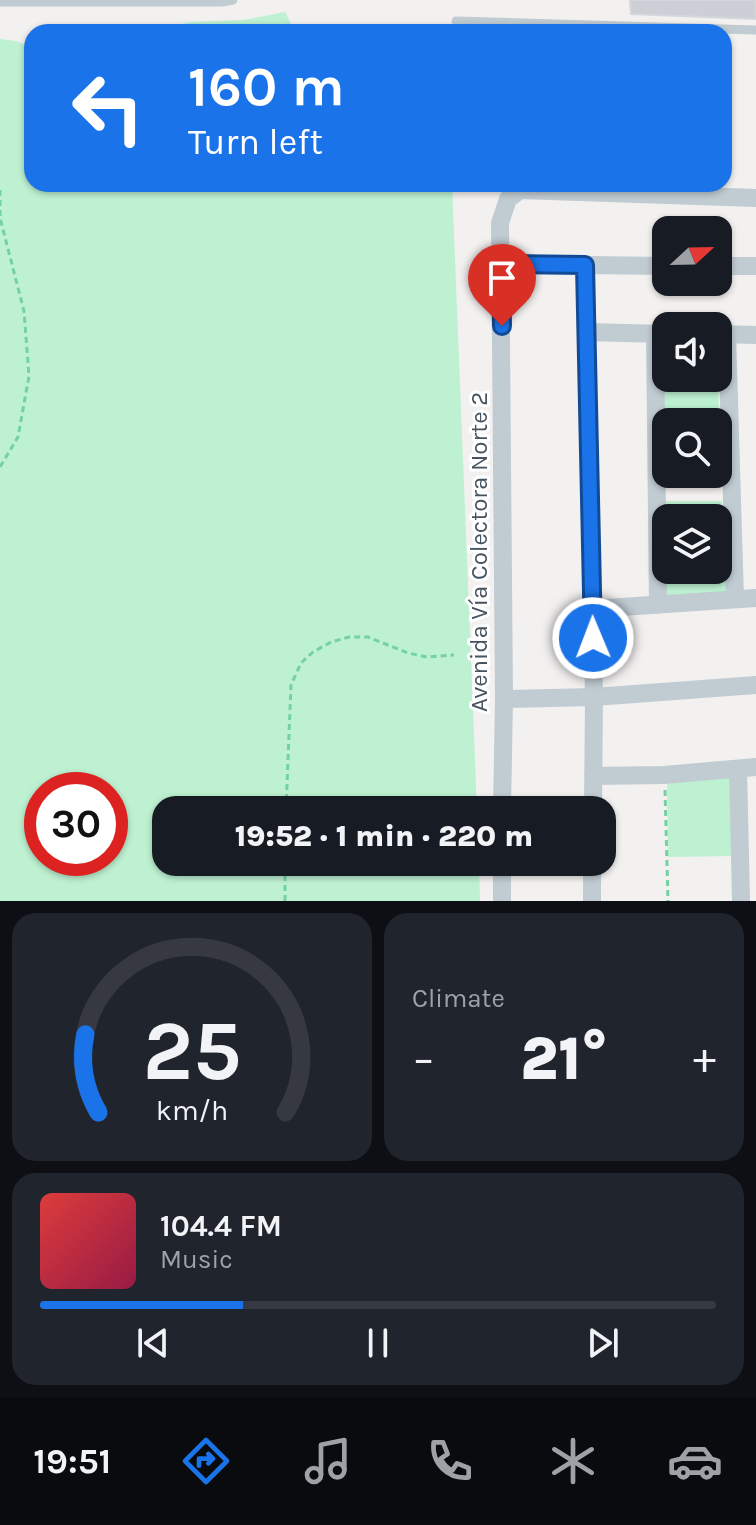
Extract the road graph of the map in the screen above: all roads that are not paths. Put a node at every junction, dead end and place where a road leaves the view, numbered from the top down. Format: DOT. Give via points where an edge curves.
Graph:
graph roads {
  1 [pos="233,0"];
  2 [pos="0,2"];
  3 [pos="456,21"];
  4 [pos="556,24"];
  5 [pos="732,29"];
  6 [pos="756,30"];
  7 [pos="517,192"];
  8 [pos="579,192"];
  9 [pos="756,198"];
  10 [pos="501,264"];
  11 [pos="585,265"];
  12 [pos="652,266"];
  13 [pos="732,266"];
  14 [pos="756,266"];
  15 [pos="586,332"];
  16 [pos="652,334"];
  17 [pos="732,334"];
  18 [pos="756,335"];
  19 [pos="660,392"];
  20 [pos="726,392"];
  21 [pos="756,598"];
  22 [pos="735,599"];
  23 [pos="658,605"];
  24 [pos="592,609"];
  25 [pos="756,685"];
  26 [pos="594,697"];
  27 [pos="504,699"];
  28 [pos="747,768"];
  29 [pos="593,776"];
  30 [pos="502,796"];
  31 [pos="593,796"];
  32 [pos="502,876"];
  33 [pos="592,876"];
  34 [pos="502,901"];
  35 [pos="592,901"];
  36 [pos="741,901"];
  1 -- 2 [label="lane"];
  3 -- 4 [label="lane"];
  5 -- 6 [label="lane"];
  7 -- 10 [label="street, Avenida Vía Colectora Norte 2" via="508,199 500,223"];
  8 -- 9 [label="street, Avenida Vía Colectora Norte 2"];
  10 -- 11 [label="street"];
  10 -- 27 [label="street, Avenida Vía Colectora Norte 2"];
  11 -- 12 [label="street"];
  11 -- 15 [label="street"];
  13 -- 14 [label="street"];
  15 -- 16 [label="street"];
  15 -- 24 [label="street"];
  17 -- 18 [label="street"];
  19 -- 23 [label="street"];
  20 -- 22 [label="street"];
  21 -- 22 [label="street"];
  22 -- 23 [label="street"];
  23 -- 24 [label="street"];
  24 -- 26 [label="street"];
  25 -- 26 [label="street"];
  26 -- 27 [label="street"];
  26 -- 29 [label="street"];
  27 -- 30 [label="street, Avenida Vía Colectora Norte 2"];
  28 -- 29 [label="street"];
  28 -- 36 [label="street"];
  29 -- 31 [label="street"];
  32 -- 34 [label="street"];
  33 -- 35 [label="street"];
}
